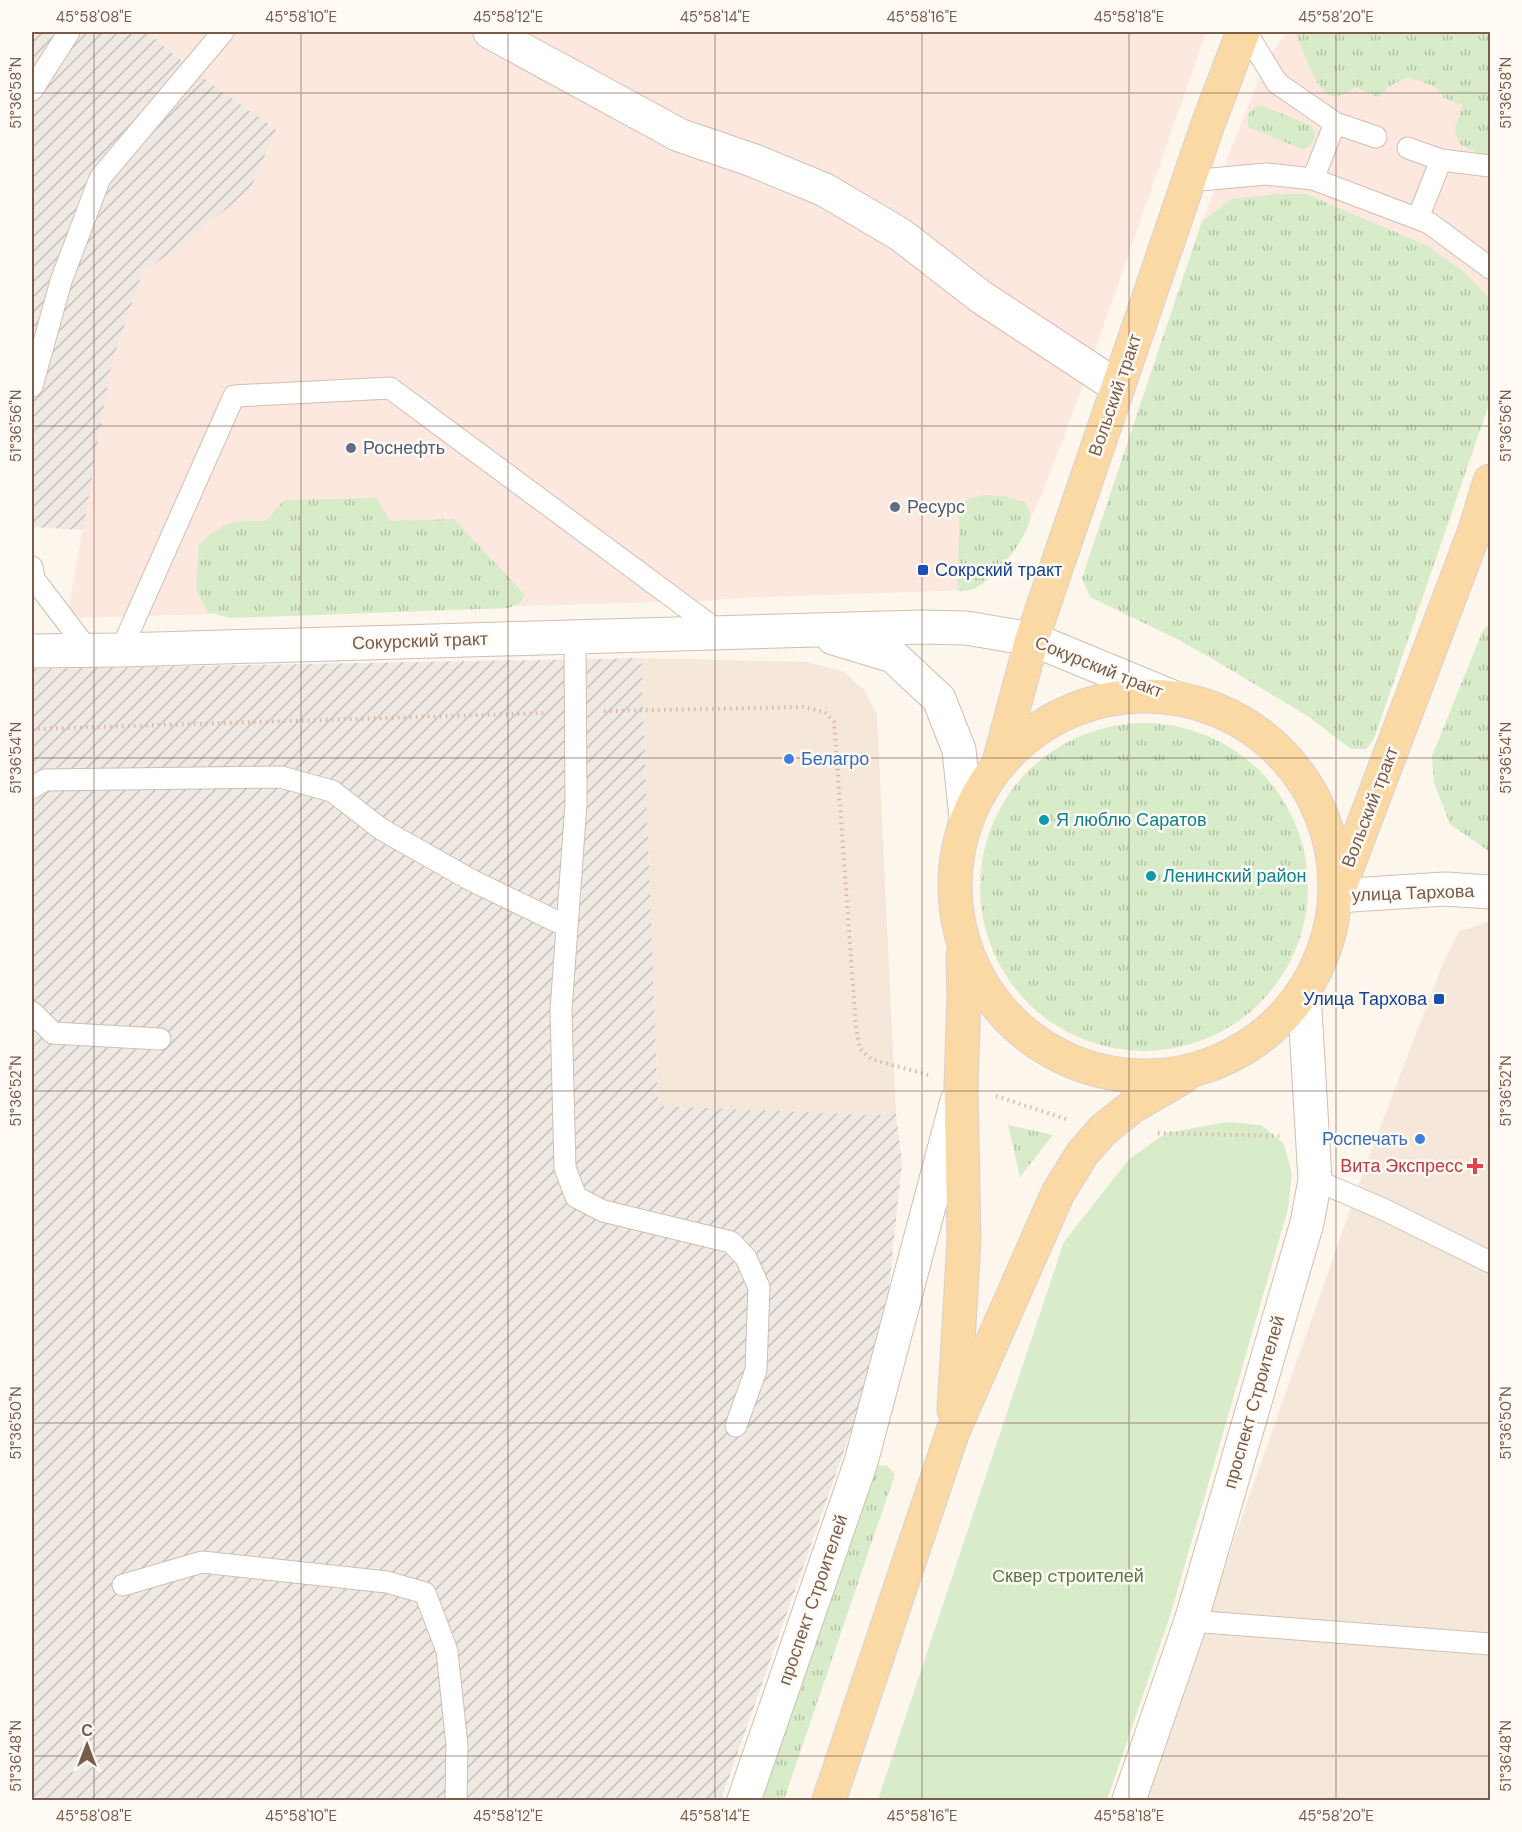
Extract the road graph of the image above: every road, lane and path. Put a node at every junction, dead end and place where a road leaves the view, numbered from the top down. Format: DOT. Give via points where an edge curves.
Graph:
graph roads {
  1 [pos="69,32"];
  2 [pos="222,32"];
  3 [pos="490,32"];
  4 [pos="1244,32"];
  5 [pos="32,90"];
  6 [pos="1335,123"];
  7 [pos="1376,137"];
  8 [pos="1408,148"];
  9 [pos="1441,160"];
  10 [pos="1491,166"];
  11 [pos="1313,179"];
  12 [pos="1189,181"];
  13 [pos="1418,218"];
  14 [pos="1491,268"];
  15 [pos="32,386"];
  16 [pos="1118,387"];
  17 [pos="1491,481"];
  18 [pos="1482,538"];
  19 [pos="32,567"];
  20 [pos="809,630"];
  21 [pos="721,633"];
  22 [pos="575,637"];
  23 [pos="1032,639"];
  24 [pos="88,650"];
  25 [pos="121,650"];
  26 [pos="32,651"];
  27 [pos="1174,698"];
  28 [pos="575,712"];
  29 [pos="32,729"];
  30 [pos="999,762"];
  31 [pos="32,788"];
  32 [pos="966,818"];
  33 [pos="1491,892"];
  34 [pos="1336,896"];
  35 [pos="566,926"];
  36 [pos="963,947"];
  37 [pos="1304,993"];
  38 [pos="32,1012"];
  39 [pos="160,1040"];
  40 [pos="1193,1071"];
  41 [pos="961,1085"];
  42 [pos="1103,1130"];
  43 [pos="1312,1136"];
  44 [pos="1400,1143"];
  45 [pos="1315,1180"];
  46 [pos="1491,1262"];
  47 [pos="736,1426"];
  48 [pos="953,1431"];
  49 [pos="123,1585"];
  50 [pos="1191,1621"];
  51 [pos="1491,1644"];
  52 [pos="456,1800"];
  53 [pos="744,1800"];
  54 [pos="829,1800"];
  55 [pos="1130,1800"];
  1 -- 5 [label="lane"];
  2 -- 15 [label="lane" via="100,178 61,281"];
  3 -- 16 [label="street" via="679,135 825,190 901,235 981,297"];
  4 -- 6 [label="lane" via="1277,83"];
  4 -- 12 [label="main road, Вольский тракт"];
  6 -- 7 [label="lane"];
  6 -- 11 [label="lane"];
  8 -- 9 [label="lane"];
  9 -- 10 [label="lane"];
  9 -- 13 [label="lane"];
  11 -- 12 [label="lane" via="1266,174"];
  11 -- 13 [label="lane"];
  12 -- 16 [label="main road, Вольский тракт"];
  13 -- 14 [label="lane"];
  16 -- 23 [label="main road, Вольский тракт"];
  17 -- 18 [label="main road, Вольский тракт"];
  18 -- 34 [label="main road, Вольский тракт"];
  19 -- 24 [label="lane" via="34,579"];
  20 -- 21 [label="street, Сокурский тракт"];
  20 -- 23 [label="street, Сокурский тракт" via="966,628"];
  20 -- 32 [label="street, Сокурский тракт" via="893,656 939,699 959,750"];
  21 -- 22 [label="street, Сокурский тракт"];
  21 -- 25 [label="lane" via="390,388 234,396"];
  22 -- 25 [label="street, Сокурский тракт"];
  22 -- 28 [label="lane"];
  23 -- 27 [label="street, Сокурский тракт"];
  23 -- 30 [label="main road, Вольский тракт"];
  24 -- 25 [label="street, Сокурский тракт"];
  24 -- 26 [label="street, Сокурский тракт"];
  27 -- 30 [label="main road" via="1126,697 1078,707 1035,730"];
  27 -- 34 [label="main road" via="1213,708 1249,726 1280,751 1305,782 1323,818 1334,856"];
  28 -- 29 [label="path"];
  28 -- 35 [label="lane" via="576,804"];
  28 -- 41 [label="path" via="803,707 825,711 834,722 860,1049 871,1059"];
  30 -- 32 [label="main road"];
  31 -- 35 [label="lane" via="45,780 281,777 332,790 381,829 471,880"];
  32 -- 36 [label="main road" via="955,861 954,893"];
  33 -- 34 [label="street, улица Тархова" via="1445,889"];
  34 -- 37 [label="main road" via="1328,945"];
  35 -- 47 [label="lane" via="561,1010 565,1168 576,1197 603,1211 731,1242 746,1258 759,1287 756,1370"];
  36 -- 40 [label="main road" via="980,984 1005,1017 1036,1044 1072,1063 1112,1074 1153,1077"];
  36 -- 41 [label="main road, проспект Строителей"];
  37 -- 40 [label="main road" via="1274,1028 1236,1054"];
  37 -- 43 [label="street, проспект Строителей"];
  38 -- 39 [label="lane" via="53,1033"];
  40 -- 42 [label="main road, проспект Строителей" via="1133,1106"];
  41 -- 42 [label="path"];
  41 -- 48 [label="main road, проспект Строителей" via="964,1240"];
  41 -- 53 [label="street, проспект Строителей" via="861,1462"];
  42 -- 43 [label="path"];
  42 -- 48 [label="main road, проспект Строителей" via="1058,1193"];
  43 -- 44 [label="path"];
  43 -- 45 [label="street, проспект Строителей"];
  45 -- 46 [label="lane"];
  45 -- 50 [label="street, проспект Строителей" via="1307,1223"];
  48 -- 54 [label="main road, проспект Строителей"];
  49 -- 52 [label="lane" via="202,1562 387,1582 425,1593 447,1651 457,1744"];
  50 -- 51 [label="lane"];
  50 -- 55 [label="street, проспект Строителей"];
}
